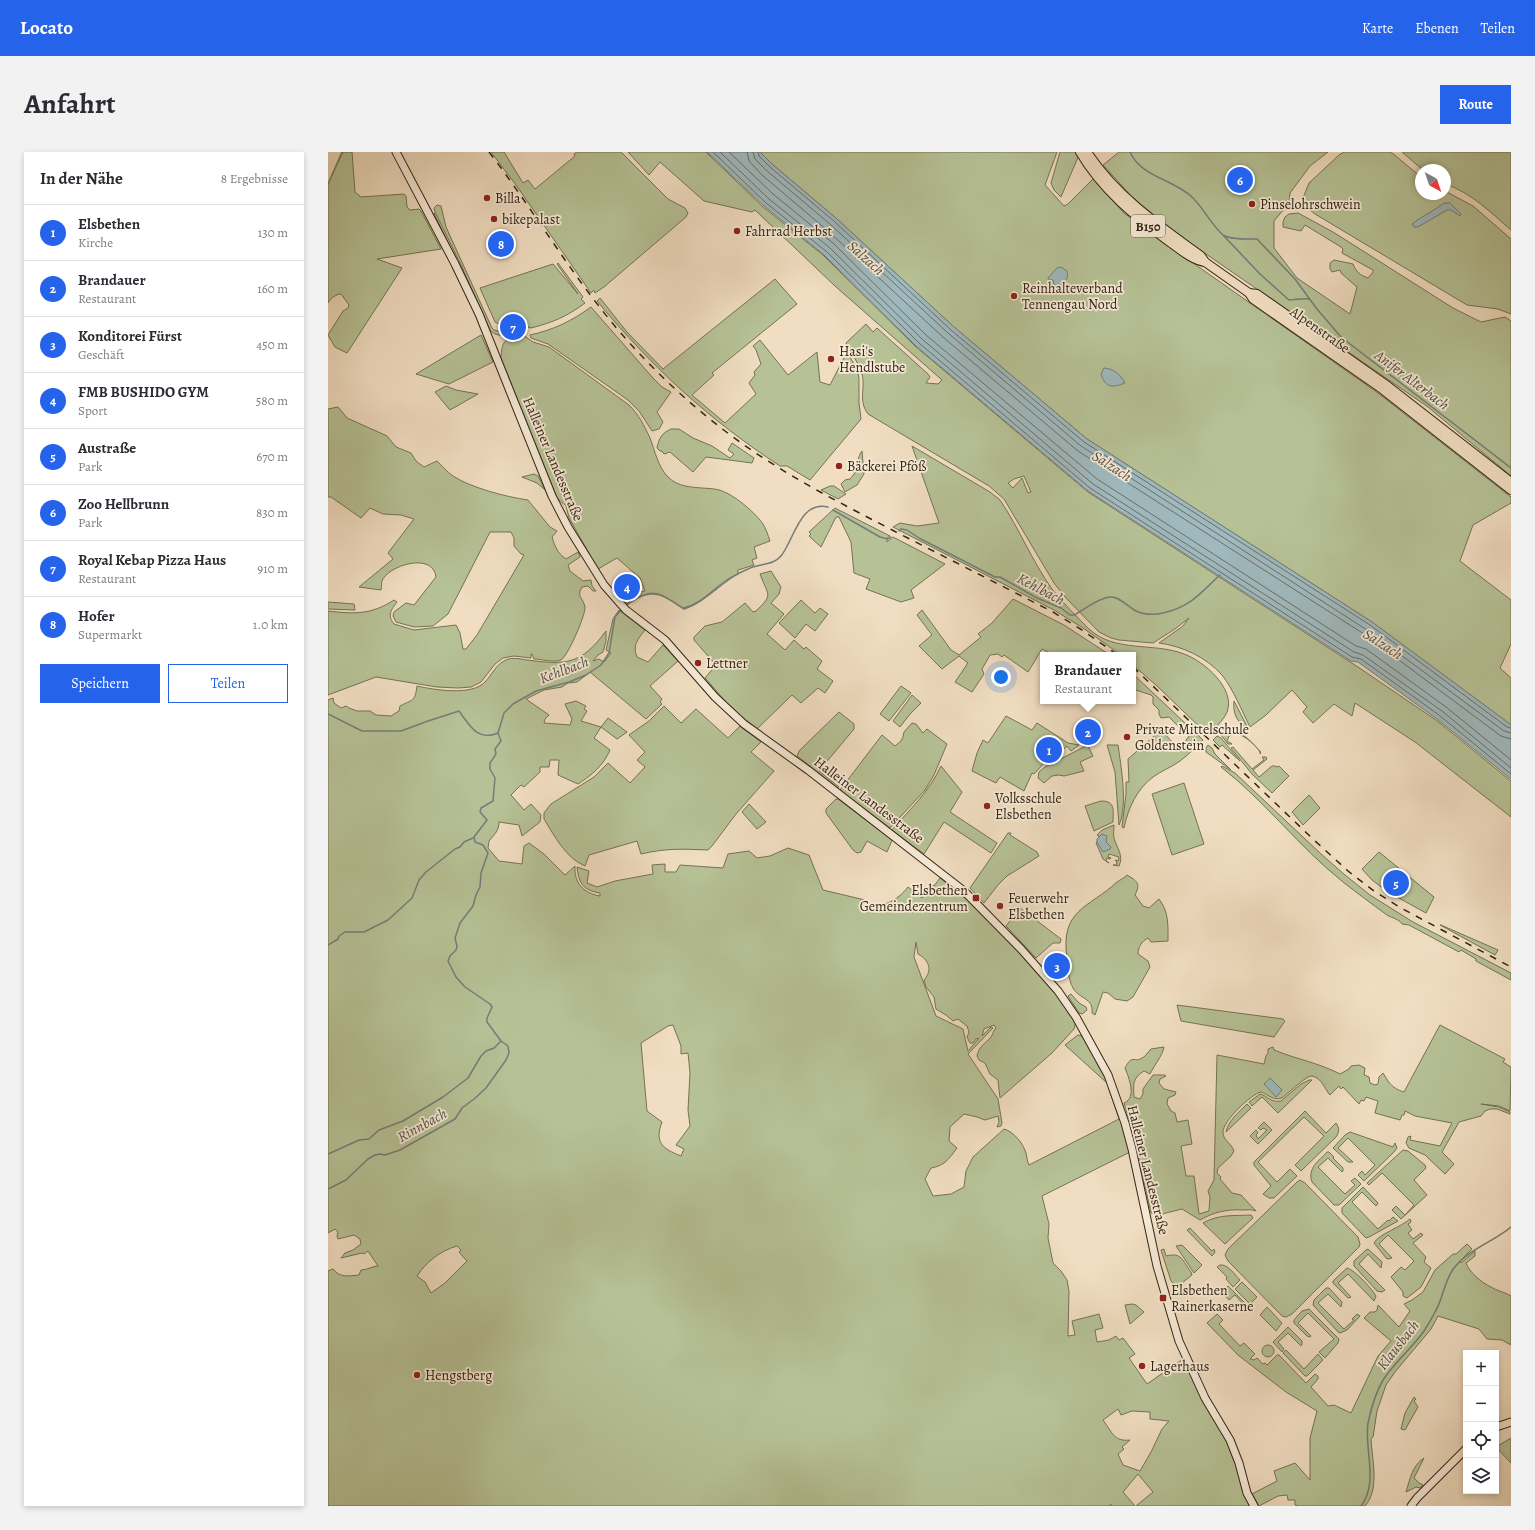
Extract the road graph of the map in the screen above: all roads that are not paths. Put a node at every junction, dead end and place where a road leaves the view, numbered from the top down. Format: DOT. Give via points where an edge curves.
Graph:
graph roads {
  1 [pos="396,152"];
  2 [pos="1080,152"];
  3 [pos="1087,152"];
  4 [pos="1205,262"];
  5 [pos="1249,293"];
  6 [pos="1511,482"];
  7 [pos="1511,490"];
  8 [pos="1511,1422"];
  9 [pos="1499,1426"];
  10 [pos="1463,1452"];
  11 [pos="1254,1506"];
  12 [pos="1411,1506"];
  1 -- 11 [label="main road, Halleiner Landesstraße" via="479,314 564,518 604,585 624,607 665,640 744,724 808,770 964,891 1021,949 1068,1004 1079,1021 1116,1096 1132,1149 1158,1266 1179,1341 1195,1380 1230,1440"];
  2 -- 4 [label="main road, Alpenstraße / B150" via="1098,179 1120,202 1179,248 1198,261"];
  3 -- 4 [label="main road, Alpenstraße / B150" via="1100,171 1124,197 1201,256"];
  4 -- 5 [label="main road, Alpenstraße / B150"];
  5 -- 6 [label="main road, Alpenstraße / B150" via="1257,294 1385,384"];
  5 -- 7 [label="main road, Alpenstraße / B150" via="1253,299 1382,389"];
  8 -- 9 [label="main road"];
  10 -- 12 [label="main road"];
}
